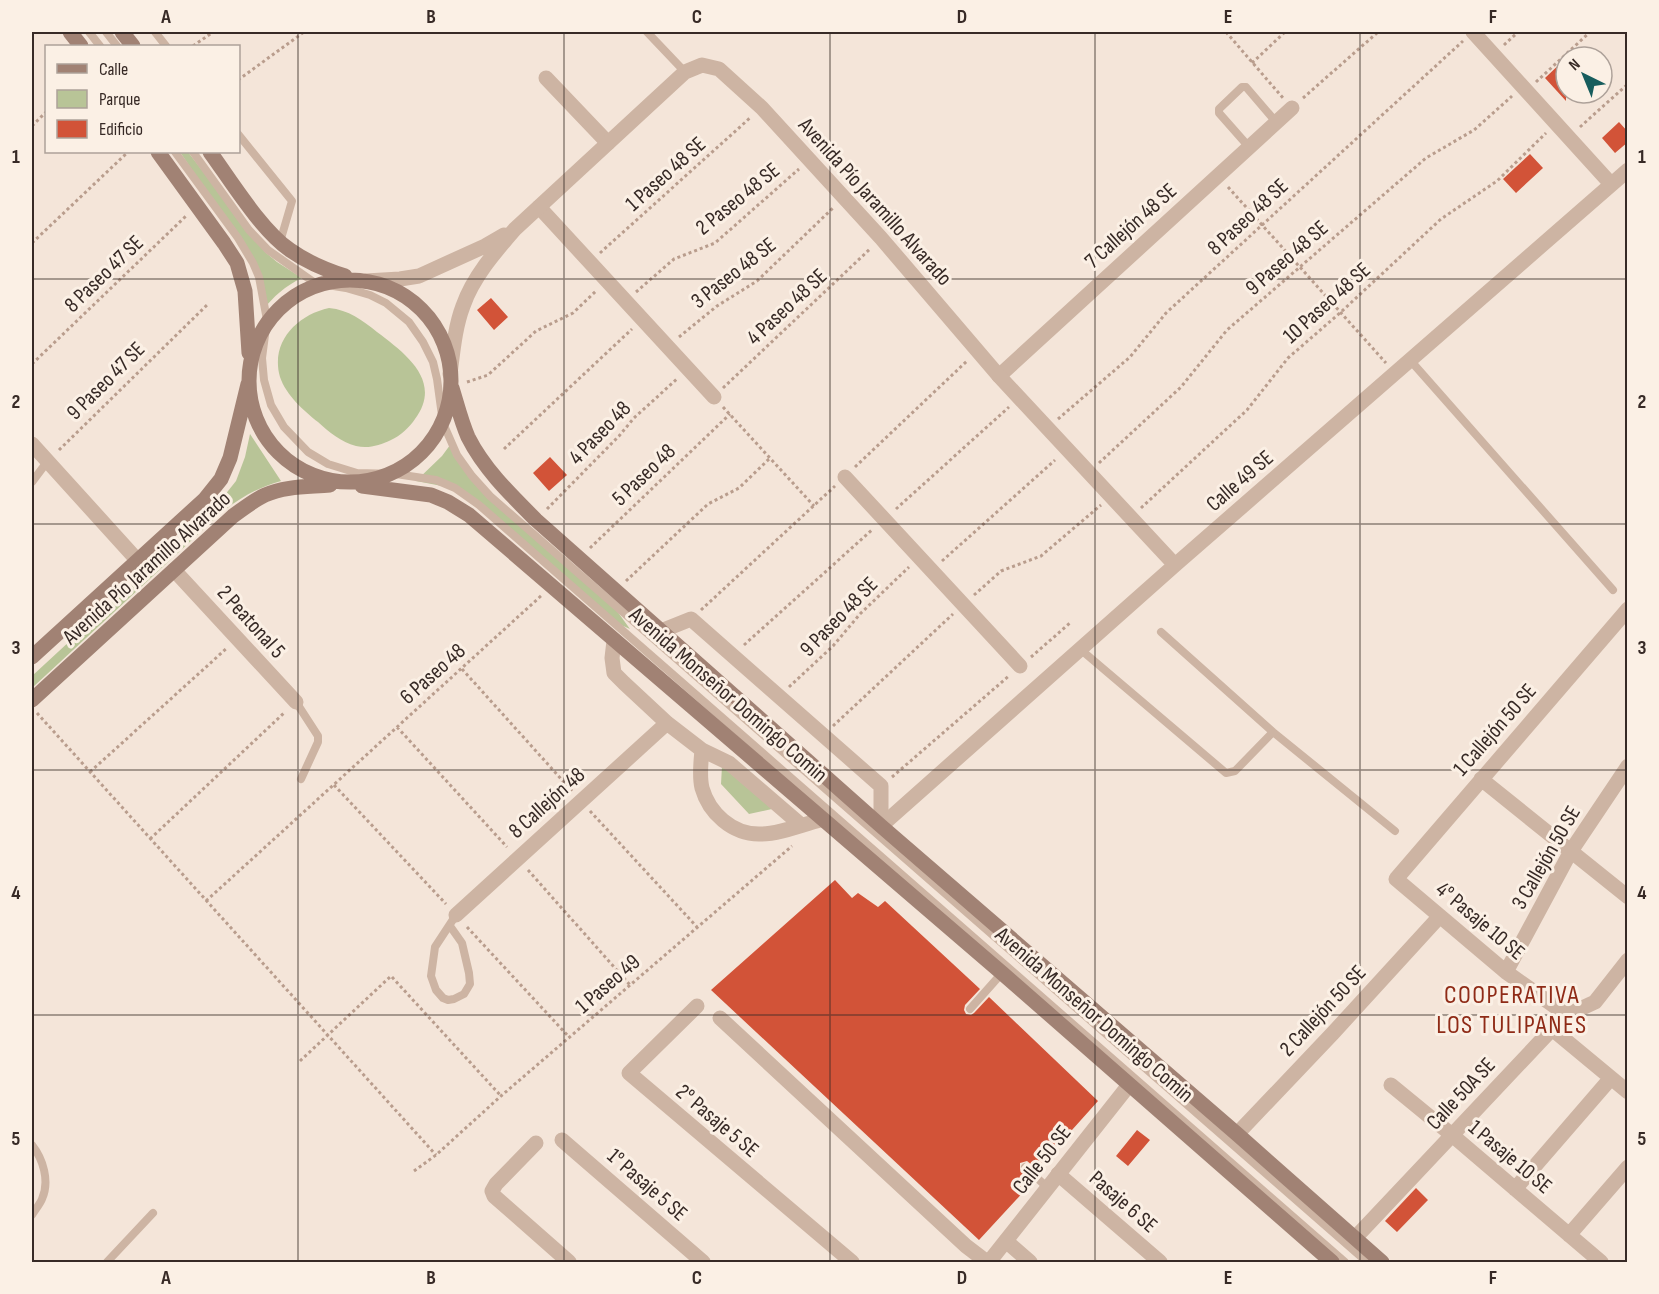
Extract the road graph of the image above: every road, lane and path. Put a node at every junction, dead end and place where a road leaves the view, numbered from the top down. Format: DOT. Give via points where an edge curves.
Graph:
graph roads {
  1 [pos="70,32"];
  2 [pos="89,32"];
  3 [pos="106,32"];
  4 [pos="122,32"];
  5 [pos="155,32"];
  6 [pos="213,32"];
  7 [pos="304,32"];
  8 [pos="647,32"];
  9 [pos="1226,32"];
  10 [pos="1285,32"];
  11 [pos="1378,32"];
  12 [pos="1473,32"];
  13 [pos="1590,32"];
  14 [pos="80,45"];
  15 [pos="99,45"];
  16 [pos="116,45"];
  17 [pos="132,45"];
  18 [pos="165,45"];
  19 [pos="194,45"];
  20 [pos="1252,63"];
  21 [pos="685,72"];
  22 [pos="546,78"];
  23 [pos="240,79"];
  24 [pos="1628,84"];
  25 [pos="1524,89"];
  26 [pos="762,108"];
  27 [pos="1292,108"];
  28 [pos="45,113"];
  29 [pos="1276,122"];
  30 [pos="1556,124"];
  31 [pos="32,126"];
  32 [pos="240,136"];
  33 [pos="1569,138"];
  34 [pos="608,143"];
  35 [pos="1250,147"];
  36 [pos="127,153"];
  37 [pos="159,153"];
  38 [pos="176,153"];
  39 [pos="194,153"];
  40 [pos="211,153"];
  41 [pos="810,159"];
  42 [pos="1628,170"];
  43 [pos="1218,176"];
  44 [pos="1611,184"];
  45 [pos="844,197"];
  46 [pos="197,206"];
  47 [pos="539,207"];
  48 [pos="1262,225"];
  49 [pos="515,229"];
  50 [pos="881,238"];
  51 [pos="280,242"];
  52 [pos="32,243"];
  53 [pos="590,262"];
  54 [pos="1300,267"];
  55 [pos="358,279"];
  56 [pos="607,281"];
  57 [pos="315,283"];
  58 [pos="626,302"];
  59 [pos="207,305"];
  60 [pos="1341,312"];
  61 [pos="642,319"];
  62 [pos="267,320"];
  63 [pos="668,347"];
  64 [pos="1410,360"];
  65 [pos="32,364"];
  66 [pos="688,369"];
  67 [pos="250,372"];
  68 [pos="1395,373"];
  69 [pos="999,376"];
  70 [pos="451,381"];
  71 [pos="714,397"];
  72 [pos="730,414"];
  73 [pos="443,423"];
  74 [pos="1048,428"];
  75 [pos="32,444"];
  76 [pos="504,449"];
  77 [pos="1067,449"];
  78 [pos="770,458"];
  79 [pos="47,462"];
  80 [pos="1088,472"];
  81 [pos="396,474"];
  82 [pos="845,477"];
  83 [pos="32,482"];
  84 [pos="337,484"];
  85 [pos="362,486"];
  86 [pos="814,506"];
  87 [pos="1131,518"];
  88 [pos="536,520"];
  89 [pos="919,557"];
  90 [pos="579,558"];
  91 [pos="138,561"];
  92 [pos="1175,565"];
  93 [pos="174,570"];
  94 [pos="931,570"];
  95 [pos="552,585"];
  96 [pos="1612,590"];
  97 [pos="616,591"];
  98 [pos="1628,609"];
  99 [pos="1071,623"];
  100 [pos="661,631"];
  101 [pos="1161,632"];
  102 [pos="237,639"];
  103 [pos="614,641"];
  104 [pos="1080,650"];
  105 [pos="32,657"];
  106 [pos="1020,666"];
  107 [pos="779,697"];
  108 [pos="32,700"];
  109 [pos="296,702"];
  110 [pos="32,707"];
  111 [pos="667,723"];
  112 [pos="1273,732"];
  113 [pos="702,750"];
  114 [pos="1628,766"];
  115 [pos="90,772"];
  116 [pos="898,772"];
  117 [pos="301,779"];
  118 [pos="1481,779"];
  119 [pos="823,819"];
  120 [pos="801,825"];
  121 [pos="881,826"];
  122 [pos="1395,831"];
  123 [pos="150,839"];
  124 [pos="796,842"];
  125 [pos="1571,851"];
  126 [pos="1396,879"];
  127 [pos="1628,897"];
  128 [pos="206,901"];
  129 [pos="1440,916"];
  130 [pos="453,921"];
  131 [pos="1628,960"];
  132 [pos="1506,972"];
  133 [pos="1002,973"];
  134 [pos="697,1006"];
  135 [pos="970,1009"];
  136 [pos="1567,1015"];
  137 [pos="720,1018"];
  138 [pos="1552,1029"];
  139 [pos="328,1035"];
  140 [pos="300,1061"];
  141 [pos="1611,1078"];
  142 [pos="1129,1085"];
  143 [pos="1391,1085"];
  144 [pos="1628,1092"];
  145 [pos="501,1096"];
  146 [pos="1237,1134"];
  147 [pos="1452,1135"];
  148 [pos="562,1140"];
  149 [pos="536,1143"];
  150 [pos="32,1145"];
  151 [pos="436,1155"];
  152 [pos="1025,1167"];
  153 [pos="1628,1167"];
  154 [pos="414,1171"];
  155 [pos="1058,1174"];
  156 [pos="1048,1188"];
  157 [pos="1515,1189"];
  158 [pos="153,1213"];
  159 [pos="32,1215"];
  160 [pos="1569,1235"];
  161 [pos="1355,1238"];
  162 [pos="1006,1241"];
  163 [pos="106,1263"];
  164 [pos="569,1263"];
  165 [pos="703,1263"];
  166 [pos="852,1263"];
  167 [pos="988,1263"];
  168 [pos="1030,1263"];
  169 [pos="1160,1263"];
  170 [pos="1332,1263"];
  171 [pos="1345,1263"];
  172 [pos="1367,1263"];
  173 [pos="1382,1263"];
  174 [pos="1602,1263"];
  1 -- 14 [label="main road"];
  2 -- 15 [label="lane"];
  3 -- 16 [label="lane"];
  4 -- 17 [label="main road"];
  5 -- 18 [label="lane"];
  6 -- 19 [label="path"];
  7 -- 23 [label="path"];
  8 -- 21 [label="lane"];
  9 -- 20 [label="path"];
  10 -- 20 [label="path"];
  11 -- 27 [label="path"];
  12 -- 25 [label="street"];
  12 -- 48 [label="path, 8 Paseo 48 SE"];
  13 -- 25 [label="path, 9 Paseo 48 SE"];
  20 -- 27 [label="path"];
  21 -- 26 [label="street, Avenida Pío Jaramillo Alvarado" via="702,65 719,69"];
  21 -- 34 [label="street"];
  22 -- 34 [label="street"];
  24 -- 33 [label="path"];
  25 -- 30 [label="street"];
  25 -- 54 [label="path, 9 Paseo 48 SE" via="1474,130 1426,158"];
  26 -- 41 [label="street, Avenida Pío Jaramillo Alvarado"];
  26 -- 53 [label="path, 1 Paseo 48 SE"];
  27 -- 29 [label="street, 7 Callejón 48 SE"];
  28 -- 31 [label="path"];
  29 -- 35 [label="street, 7 Callejón 48 SE"];
  29 -- 35 [label="lane" via="1246,87 1219,109"];
  30 -- 33 [label="street"];
  30 -- 60 [label="path, 10 Paseo 48 SE" via="1497,181 1441,219"];
  32 -- 51 [label="lane" via="292,201"];
  33 -- 44 [label="street"];
  34 -- 47 [label="street"];
  35 -- 43 [label="street, 7 Callejón 48 SE"];
  36 -- 52 [label="path"];
  37 -- 46 [label="main road"];
  38 -- 62 [label="lane, Avenida Monseñor Domingo Comin" via="253,263 260,277"];
  39 -- 57 [label="lane, Avenida Monseñor Domingo Comin" via="249,230 268,250"];
  40 -- 51 [label="main road"];
  41 -- 45 [label="street, Avenida Pío Jaramillo Alvarado"];
  41 -- 58 [label="path, 2 Paseo 48 SE" via="715,243 674,259"];
  42 -- 44 [label="street, Calle 49 SE"];
  43 -- 48 [label="path"];
  43 -- 69 [label="street, 7 Callejón 48 SE"];
  44 -- 64 [label="street, Calle 49 SE"];
  45 -- 50 [label="street, Avenida Pío Jaramillo Alvarado"];
  45 -- 63 [label="path, 3 Paseo 48 SE" via="757,281 717,306"];
  46 -- 65 [label="path, 8 Paseo 47 SE"];
  46 -- 67 [label="main road" via="237,263 243,279"];
  47 -- 49 [label="street"];
  47 -- 53 [label="street"];
  48 -- 54 [label="path"];
  48 -- 74 [label="path, 8 Paseo 48 SE" via="1166,313 1130,357"];
  49 -- 55 [label="street" via="419,276"];
  49 -- 70 [label="street" via="475,280 463,306 454,342"];
  50 -- 69 [label="street, Avenida Pío Jaramillo Alvarado"];
  50 -- 71 [label="path, 4 Paseo 48 SE"];
  51 -- 55 [label="main road" via="310,262"];
  53 -- 56 [label="street"];
  54 -- 60 [label="path"];
  54 -- 80 [label="path, 9 Paseo 48 SE" via="1227,330 1181,387"];
  55 -- 57 [label="main road"];
  55 -- 70 [label="main road, Avenida Monseñor Domingo Comin" via="400,296 428,322 446,356"];
  56 -- 58 [label="street"];
  56 -- 70 [label="path" via="573,313 536,331 488,375"];
  57 -- 62 [label="main road" via="295,294"];
  57 -- 73 [label="lane, Avenida Monseñor Domingo Comin" via="370,295 409,322 433,362"];
  58 -- 61 [label="street"];
  59 -- 79 [label="path, 9 Paseo 47 SE"];
  60 -- 68 [label="path"];
  60 -- 87 [label="path, 10 Paseo 48 SE" via="1288,357 1247,410"];
  61 -- 63 [label="street"];
  61 -- 76 [label="path"];
  62 -- 67 [label="main road" via="256,342"];
  62 -- 81 [label="lane, Avenida Monseñor Domingo Comin" via="262,358 264,380 271,405 284,427 308,452 328,464 357,473"];
  63 -- 66 [label="street"];
  64 -- 68 [label="street, Calle 49 SE"];
  64 -- 96 [label="lane"];
  66 -- 71 [label="street"];
  66 -- 88 [label="path, 4 Paseo 48" via="634,418"];
  67 -- 84 [label="main road" via="253,399 270,438 299,467"];
  67 -- 91 [label="main road, Avenida Pío Jaramillo Alvarado" via="230,458 221,478 205,499"];
  68 -- 92 [label="street, Calle 49 SE"];
  69 -- 74 [label="street, Avenida Pío Jaramillo Alvarado"];
  70 -- 73 [label="main road"];
  70 -- 88 [label="main road, Avenida Monseñor Domingo Comin" via="461,420 473,446 506,490"];
  71 -- 72 [label="path"];
  72 -- 78 [label="path"];
  72 -- 90 [label="path, 5 Paseo 48"];
  73 -- 81 [label="main road" via="424,453"];
  73 -- 172 [label="lane, Avenida Monseñor Domingo Comin" via="457,455 490,496"];
  74 -- 77 [label="street, Avenida Pío Jaramillo Alvarado"];
  75 -- 79 [label="street"];
  77 -- 80 [label="street, Avenida Pío Jaramillo Alvarado"];
  77 -- 94 [label="path"];
  78 -- 86 [label="path"];
  78 -- 97 [label="path" via="739,488 708,504"];
  79 -- 83 [label="lane"];
  79 -- 91 [label="street"];
  80 -- 87 [label="street, Avenida Pío Jaramillo Alvarado"];
  81 -- 85 [label="main road"];
  81 -- 171 [label="lane, Avenida Monseñor Domingo Comin" via="436,480 479,505"];
  82 -- 89 [label="street"];
  84 -- 85 [label="main road, Avenida Monseñor Domingo Comin"];
  84 -- 93 [label="main road, Avenida Pío Jaramillo Alvarado" via="263,495 233,516"];
  85 -- 95 [label="main road, Avenida Monseñor Domingo Comin" via="431,495 448,502"];
  87 -- 92 [label="street, Avenida Pío Jaramillo Alvarado"];
  88 -- 90 [label="main road, Avenida Monseñor Domingo Comin"];
  89 -- 94 [label="street"];
  89 -- 107 [label="path, 9 Paseo 48 SE"];
  90 -- 97 [label="main road, Avenida Monseñor Domingo Comin"];
  91 -- 105 [label="main road, Avenida Pío Jaramillo Alvarado"];
  92 -- 104 [label="street, Calle 49 SE"];
  93 -- 102 [label="street, 2 Peatonal 5"];
  93 -- 108 [label="main road, Avenida Pío Jaramillo Alvarado"];
  94 -- 106 [label="street"];
  95 -- 103 [label="main road, Avenida Monseñor Domingo Comin"];
  95 -- 128 [label="path, 6 Paseo 48"];
  97 -- 100 [label="main road, Avenida Monseñor Domingo Comin"];
  98 -- 118 [label="street, 1 Callejón 50 SE"];
  99 -- 106 [label="path"];
  100 -- 107 [label="street, Avenida Monseñor Domingo Comin" via="691,619"];
  100 -- 121 [label="main road, Avenida Monseñor Domingo Comin"];
  101 -- 112 [label="lane"];
  102 -- 109 [label="street, 2 Peatonal 5"];
  102 -- 115 [label="path"];
  103 -- 111 [label="street, Avenida Monseñor Domingo Comin" via="614,673"];
  103 -- 119 [label="main road, Avenida Monseñor Domingo Comin"];
  104 -- 112 [label="lane" via="1226,772 1235,771"];
  104 -- 121 [label="street, Calle 49 SE"];
  106 -- 116 [label="path"];
  107 -- 121 [label="street, Avenida Monseñor Domingo Comin" via="881,786"];
  109 -- 117 [label="lane" via="318,736"];
  109 -- 123 [label="path"];
  110 -- 115 [label="path"];
  111 -- 113 [label="street, Avenida Monseñor Domingo Comin"];
  111 -- 130 [label="street, 8 Callejón 48"];
  112 -- 122 [label="lane"];
  113 -- 120 [label="street, Avenida Monseñor Domingo Comin" via="729,763"];
  113 -- 120 [label="street, Avenida Monseñor Domingo Comin" via="702,787 709,805 723,821 745,833 762,835"];
  114 -- 125 [label="street, 3 Callejón 50 SE"];
  115 -- 123 [label="path"];
  118 -- 125 [label="street"];
  118 -- 126 [label="street, 1 Callejón 50 SE"];
  119 -- 120 [label="street, Avenida Monseñor Domingo Comin"];
  119 -- 133 [label="main road, Avenida Monseñor Domingo Comin"];
  121 -- 146 [label="main road, Avenida Monseñor Domingo Comin"];
  123 -- 128 [label="path"];
  124 -- 145 [label="path, 1 Paseo 49"];
  125 -- 127 [label="street"];
  125 -- 132 [label="street, 3 Callejón 50 SE"];
  126 -- 129 [label="street, 4° Pasaje 10 SE"];
  128 -- 139 [label="path"];
  129 -- 132 [label="street, 4° Pasaje 10 SE"];
  129 -- 146 [label="street, 2 Callejón 50 SE"];
  130 -- 130 [label="lane" via="435,947 431,975 436,990 448,1000 464,994 470,984"];
  131 -- 136 [label="street, Calle 50A SE" via="1595,1002"];
  132 -- 136 [label="street, 4° Pasaje 10 SE"];
  133 -- 135 [label="lane"];
  133 -- 142 [label="main road, Avenida Monseñor Domingo Comin"];
  134 -- 166 [label="street, 2° Pasaje 5 SE" via="629,1073"];
  136 -- 138 [label="street, Calle 50A SE"];
  137 -- 167 [label="street"];
  138 -- 141 [label="street"];
  138 -- 147 [label="street, Calle 50A SE"];
  139 -- 140 [label="path"];
  139 -- 145 [label="path" via="391,976"];
  139 -- 151 [label="path"];
  141 -- 144 [label="street"];
  141 -- 157 [label="street"];
  142 -- 155 [label="street, Calle 50 SE"];
  142 -- 170 [label="main road, Avenida Monseñor Domingo Comin"];
  143 -- 147 [label="street, 1 Pasaje 10 SE"];
  145 -- 151 [label="path, 1 Paseo 49"];
  146 -- 161 [label="main road, Avenida Monseñor Domingo Comin"];
  147 -- 157 [label="street, 1 Pasaje 10 SE"];
  147 -- 161 [label="street, Calle 50A SE"];
  148 -- 165 [label="street, 1° Pasaje 5 SE"];
  149 -- 164 [label="street" via="492,1191"];
  150 -- 159 [label="lane" via="46,1178 42,1199"];
  151 -- 154 [label="path, 1 Paseo 49"];
  152 -- 156 [label="lane"];
  153 -- 160 [label="street"];
  155 -- 156 [label="street, Calle 50 SE"];
  155 -- 169 [label="street, Pasaje 6 SE"];
  156 -- 162 [label="street, Calle 50 SE"];
  157 -- 160 [label="street, 1 Pasaje 10 SE"];
  158 -- 163 [label="lane"];
  160 -- 174 [label="street, 1 Pasaje 10 SE"];
  161 -- 173 [label="main road, Avenida Monseñor Domingo Comin"];
  162 -- 167 [label="street, Calle 50 SE"];
  162 -- 168 [label="street"];
}
